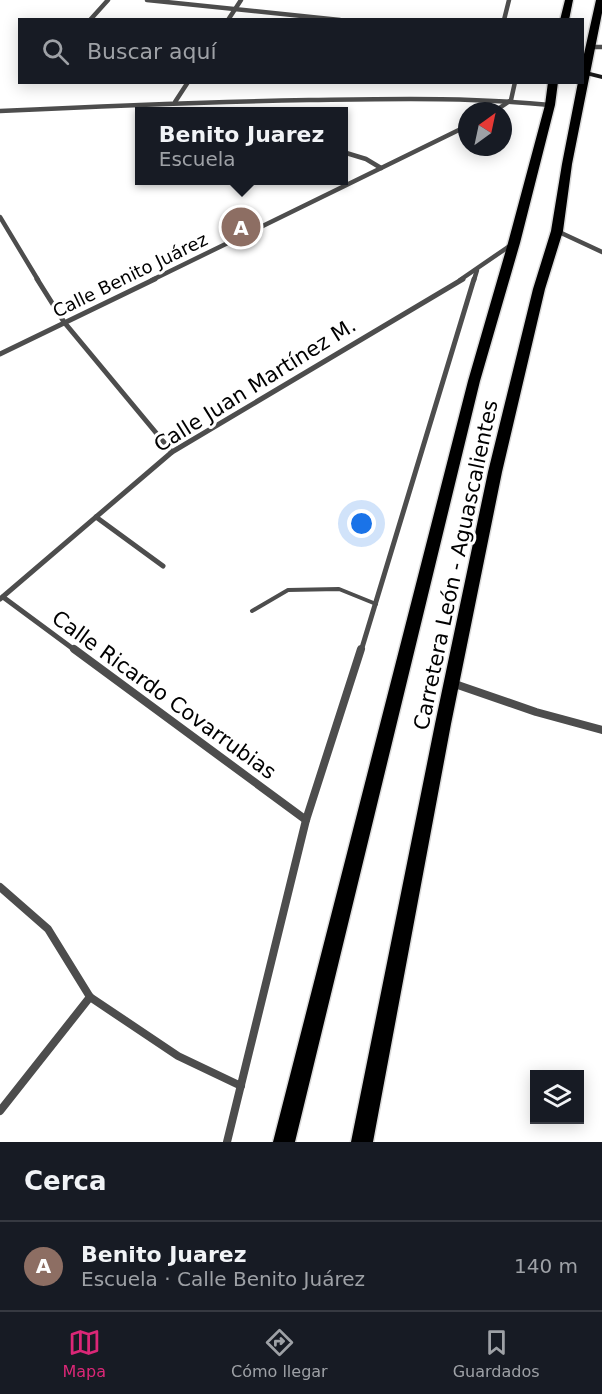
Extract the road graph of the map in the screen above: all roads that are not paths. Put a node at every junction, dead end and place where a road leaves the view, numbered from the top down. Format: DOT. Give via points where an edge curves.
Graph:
graph roads {
  1 [pos="108,0"];
  2 [pos="147,0"];
  3 [pos="241,0"];
  4 [pos="509,0"];
  5 [pos="569,0"];
  6 [pos="600,0"];
  7 [pos="235,9"];
  8 [pos="92,18"];
  9 [pos="229,18"];
  10 [pos="321,18"];
  11 [pos="504,18"];
  12 [pos="564,18"];
  13 [pos="596,47"];
  14 [pos="584,72"];
  15 [pos="602,76"];
  16 [pos="187,84"];
  17 [pos="515,84"];
  18 [pos="553,84"];
  19 [pos="582,84"];
  20 [pos="511,100"];
  21 [pos="175,102"];
  22 [pos="508,102"];
  23 [pos="550,105"];
  24 [pos="0,111"];
  25 [pos="458,130"];
  26 [pos="348,154"];
  27 [pos="381,168"];
  28 [pos="348,184"];
  29 [pos="346,185"];
  30 [pos="0,217"];
  31 [pos="557,231"];
  32 [pos="514,243"];
  33 [pos="602,252"];
  34 [pos="477,270"];
  35 [pos="64,322"];
  36 [pos="0,354"];
  37 [pos="172,452"];
  38 [pos="96,517"];
  39 [pos="164,566"];
  40 [pos="1,598"];
  41 [pos="376,604"];
  42 [pos="252,611"];
  43 [pos="451,682"];
  44 [pos="602,730"];
  45 [pos="306,819"];
  46 [pos="0,886"];
  47 [pos="90,997"];
  48 [pos="241,1086"];
  49 [pos="0,1110"];
  50 [pos="227,1142"];
  51 [pos="284,1142"];
  52 [pos="362,1142"];
  1 -- 8 [label="street"];
  2 -- 7 [label="street"];
  3 -- 7 [label="street"];
  4 -- 11 [label="street"];
  5 -- 12 [label="main road"];
  6 -- 13 [label="main road, Carretera León - Aguascalientes"];
  7 -- 9 [label="street"];
  7 -- 10 [label="street"];
  13 -- 14 [label="main road, Carretera León - Aguascalientes"];
  14 -- 15 [label="street"];
  16 -- 21 [label="street"];
  17 -- 20 [label="street"];
  18 -- 23 [label="main road, Carretera León - Aguascalientes"];
  19 -- 31 [label="main road, Carretera León - Aguascalientes"];
  20 -- 21 [label="street"];
  20 -- 22 [label="street"];
  20 -- 23 [label="street"];
  21 -- 24 [label="street"];
  23 -- 32 [label="main road, Carretera León - Aguascalientes"];
  25 -- 27 [label="street, Calle Benito Juárez"];
  26 -- 27 [label="street"];
  27 -- 28 [label="street, Calle Benito Juárez"];
  29 -- 35 [label="street, Calle Benito Juárez"];
  30 -- 35 [label="street"];
  31 -- 33 [label="street"];
  31 -- 43 [label="main road, Carretera León - Aguascalientes" via="495,472"];
  32 -- 34 [label="street, Calle Juan Martínez M."];
  32 -- 51 [label="main road, Carretera León - Aguascalientes" via="474,381"];
  34 -- 37 [label="street, Calle Juan Martínez M."];
  34 -- 41 [label="street"];
  35 -- 36 [label="street, Calle Benito Juárez"];
  35 -- 37 [label="street"];
  37 -- 38 [label="street, Calle Juan Martínez M."];
  38 -- 39 [label="street"];
  38 -- 40 [label="street, Calle Juan Martínez M."];
  40 -- 45 [label="street, Calle Ricardo Covarrubias"];
  41 -- 42 [label="lane" via="339,589 288,590"];
  41 -- 45 [label="street"];
  43 -- 44 [label="street"];
  43 -- 52 [label="main road, Carretera León - Aguascalientes"];
  45 -- 48 [label="street"];
  46 -- 47 [label="street" via="48,930"];
  47 -- 48 [label="street" via="178,1056"];
  47 -- 49 [label="street"];
  48 -- 50 [label="street"];
}
